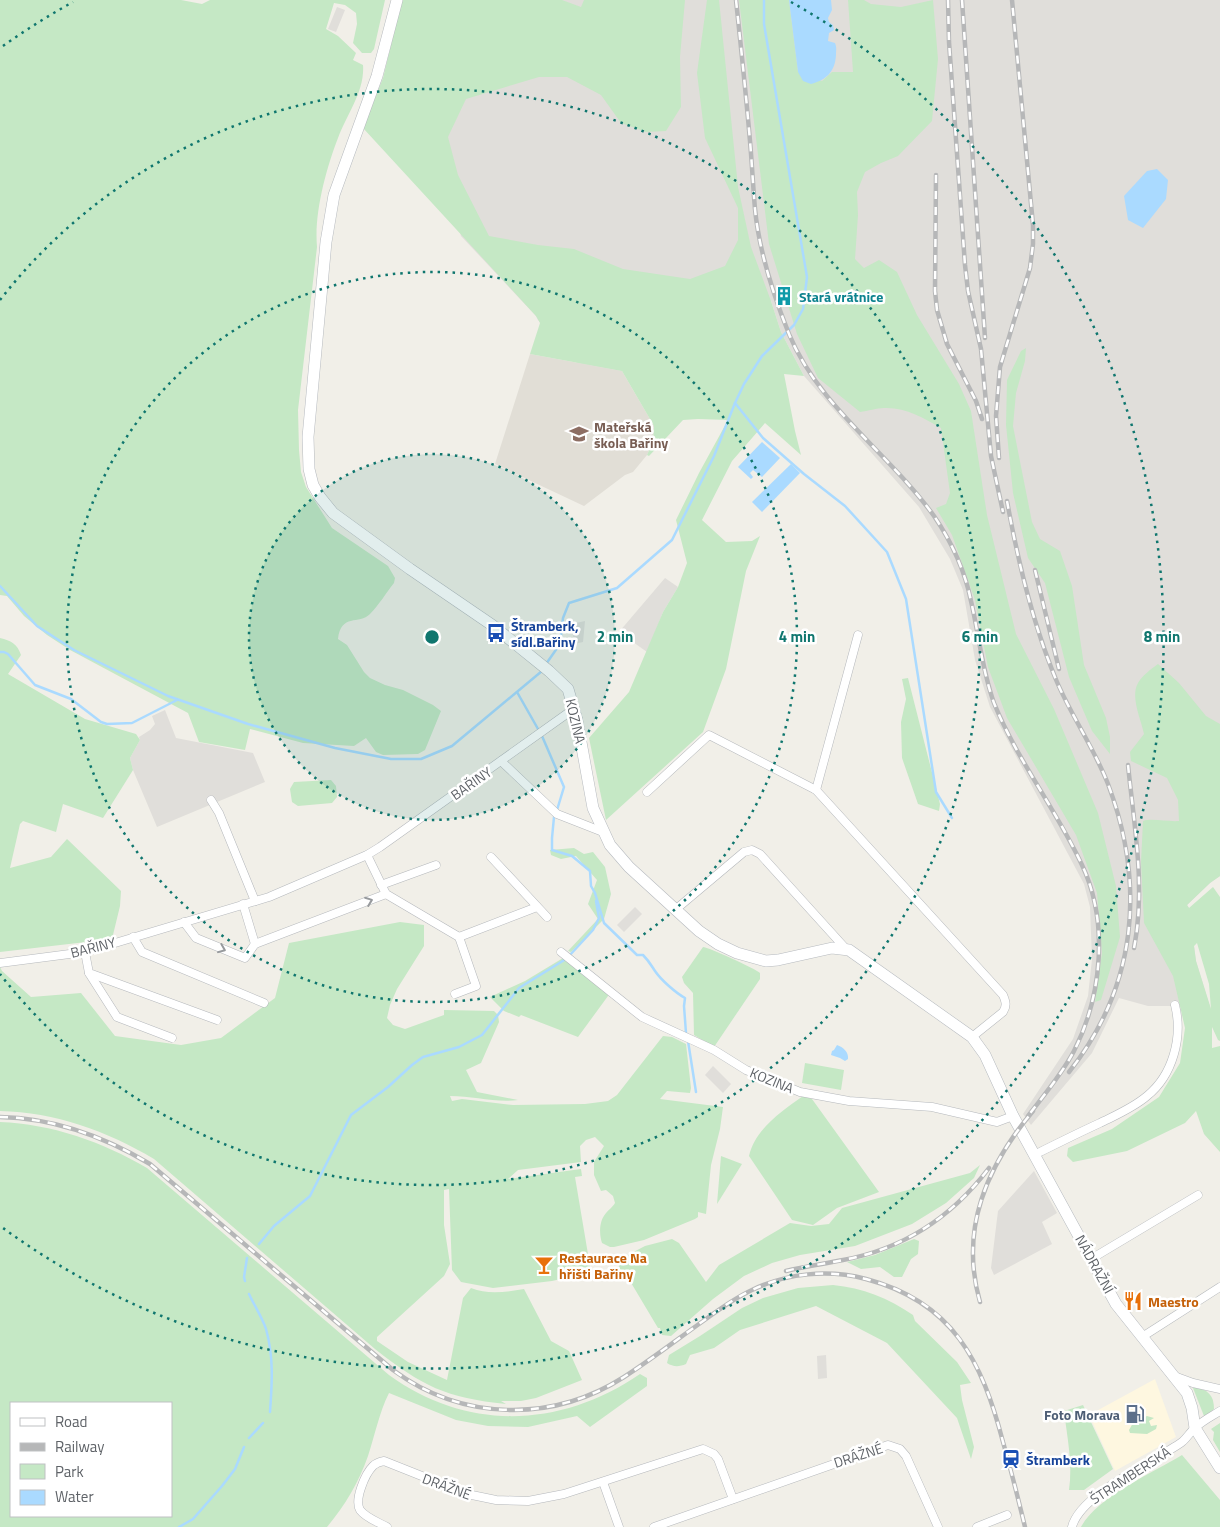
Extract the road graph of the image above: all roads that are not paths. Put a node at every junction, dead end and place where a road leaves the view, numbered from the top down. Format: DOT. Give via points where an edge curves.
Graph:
graph roads {
  1 [pos="397,0"];
  2 [pos="858,635"];
  3 [pos="575,708"];
  4 [pos="501,761"];
  5 [pos="816,790"];
  6 [pos="647,792"];
  7 [pos="211,800"];
  8 [pos="603,832"];
  9 [pos="367,855"];
  10 [pos="491,857"];
  11 [pos="436,865"];
  12 [pos="381,885"];
  13 [pos="386,894"];
  14 [pos="255,901"];
  15 [pos="244,904"];
  16 [pos="537,907"];
  17 [pos="675,910"];
  18 [pos="547,916"];
  19 [pos="184,922"];
  20 [pos="459,936"];
  21 [pos="133,937"];
  22 [pos="255,944"];
  23 [pos="846,948"];
  24 [pos="85,952"];
  25 [pos="561,952"];
  26 [pos="0,962"];
  27 [pos="89,973"];
  28 [pos="455,994"];
  29 [pos="264,1003"];
  30 [pos="1175,1005"];
  31 [pos="217,1020"];
  32 [pos="972,1037"];
  33 [pos="172,1038"];
  34 [pos="1013,1116"];
  35 [pos="1034,1155"];
  36 [pos="1198,1195"];
  37 [pos="1090,1259"];
  38 [pos="1220,1287"];
  39 [pos="1142,1337"];
  40 [pos="1174,1376"];
  41 [pos="1220,1389"];
  42 [pos="1220,1411"];
  43 [pos="1195,1428"];
  44 [pos="1220,1468"];
  45 [pos="603,1482"];
  46 [pos="733,1499"];
  47 [pos="1007,1515"];
  48 [pos="387,1527"];
  49 [pos="619,1527"];
  50 [pos="654,1527"];
  51 [pos="938,1527"];
  52 [pos="977,1527"];
  53 [pos="1072,1527"];
  1 -- 3 [label="main road, KOZINA" via="377,76 334,195 326,242 309,417 309,469 316,491 338,517 492,625 545,667 568,689"];
  2 -- 5 [label="street"];
  3 -- 4 [label="street, BAŘINY"];
  3 -- 8 [label="main road, KOZINA" via="593,808"];
  4 -- 8 [label="street, BAŘINY" via="557,814"];
  4 -- 9 [label="street, BAŘINY"];
  5 -- 6 [label="street" via="709,735"];
  5 -- 32 [label="street" via="1003,995 1006,1007 1003,1012"];
  7 -- 14 [label="street"];
  8 -- 17 [label="main road, KOZINA" via="624,862"];
  9 -- 12 [label="street"];
  9 -- 14 [label="street, BAŘINY"];
  10 -- 16 [label="street"];
  11 -- 12 [label="street"];
  12 -- 13 [label="street"];
  13 -- 20 [label="street"];
  22 -- 13 [label="street, one-way"];
  14 -- 15 [label="street, BAŘINY"];
  15 -- 19 [label="street, BAŘINY"];
  15 -- 22 [label="street"];
  16 -- 18 [label="street"];
  16 -- 20 [label="street"];
  17 -- 23 [label="main road, KOZINA" via="718,944 754,959 778,960"];
  17 -- 23 [label="street" via="744,852 752,850 760,854"];
  19 -- 21 [label="street, BAŘINY"];
  19 -- 22 [label="street, one-way" via="196,938 245,958"];
  20 -- 28 [label="street" via="476,986"];
  21 -- 24 [label="street, BAŘINY"];
  21 -- 29 [label="street" via="142,952"];
  23 -- 32 [label="main road"];
  24 -- 26 [label="street, BAŘINY"];
  24 -- 27 [label="street"];
  25 -- 34 [label="street, KOZINA" via="642,1017 714,1050 746,1070 800,1092 850,1102 932,1107 996,1122"];
  27 -- 31 [label="street"];
  27 -- 33 [label="street" via="117,1017"];
  30 -- 35 [label="street" via="1178,1024 1176,1046 1168,1068 1154,1090 1122,1112"];
  32 -- 34 [label="main road" via="985,1055"];
  34 -- 35 [label="main road, NÁDRAŽNÍ"];
  35 -- 37 [label="main road, NÁDRAŽNÍ"];
  36 -- 37 [label="street"];
  37 -- 39 [label="main road, NÁDRAŽNÍ" via="1116,1304"];
  38 -- 39 [label="street"];
  39 -- 40 [label="main road, NÁDRAŽNÍ"];
  40 -- 41 [label="street"];
  40 -- 43 [label="main road, NÁDRAŽNÍ" via="1189,1398"];
  42 -- 43 [label="street"];
  43 -- 44 [label="main road"];
  43 -- 53 [label="street, ŠTRAMBERSKÁ" via="1183,1441 1084,1506"];
  45 -- 46 [label="street, DRÁŽNÉ" via="704,1449 718,1459"];
  45 -- 48 [label="street, DRÁŽNÉ" via="542,1500 496,1500 467,1494 388,1462 380,1462 371,1468 357,1504 364,1515"];
  45 -- 49 [label="street"];
  46 -- 50 [label="street, DRÁŽNÉ"];
  46 -- 51 [label="street, DRÁŽNÉ" via="888,1445 906,1456"];
  47 -- 52 [label="street"];
}
